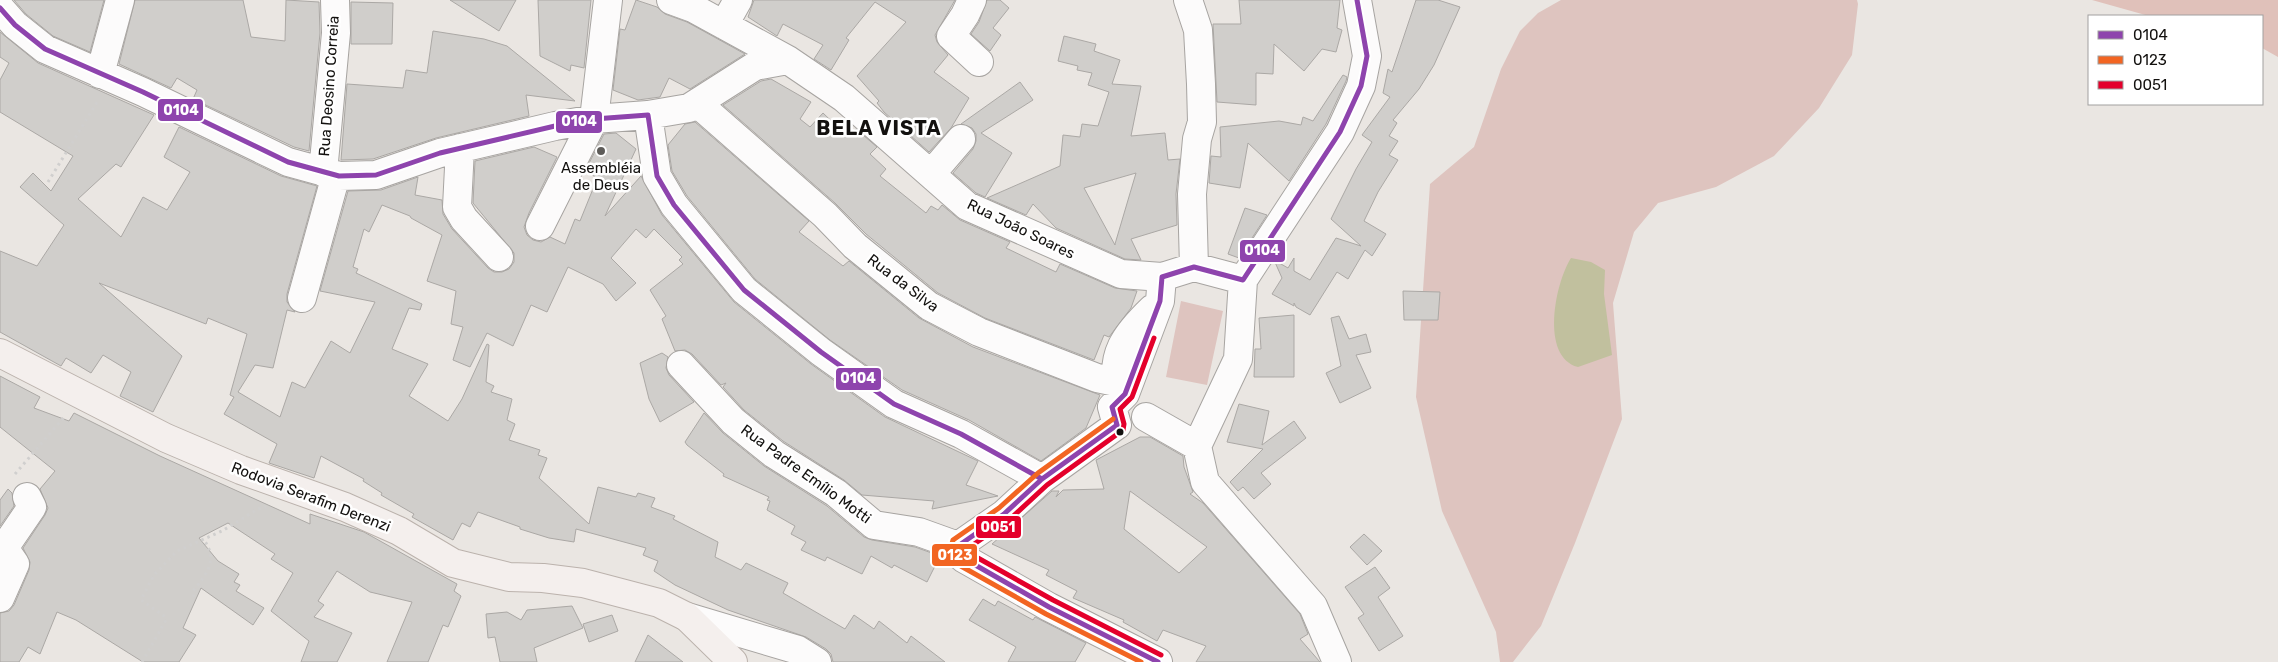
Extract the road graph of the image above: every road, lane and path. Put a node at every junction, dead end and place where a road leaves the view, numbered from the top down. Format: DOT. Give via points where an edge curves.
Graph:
graph roads {
  1 [pos="120,0"];
  2 [pos="335,0"];
  3 [pos="608,0"];
  4 [pos="671,0"];
  5 [pos="738,0"];
  6 [pos="972,0"];
  7 [pos="1188,0"];
  8 [pos="1357,0"];
  9 [pos="0,8"];
  10 [pos="724,25"];
  11 [pos="788,60"];
  12 [pos="979,62"];
  13 [pos="106,76"];
  14 [pos="697,103"];
  15 [pos="648,115"];
  16 [pos="594,119"];
  17 [pos="961,139"];
  18 [pos="460,148"];
  19 [pos="329,173"];
  20 [pos="931,174"];
  21 [pos="48,182"];
  22 [pos="540,226"];
  23 [pos="499,257"];
  24 [pos="1194,267"];
  25 [pos="1243,280"];
  26 [pos="1161,289"];
  27 [pos="302,298"];
  28 [pos="0,353"];
  29 [pos="681,365"];
  30 [pos="82,395"];
  31 [pos="1120,400"];
  32 [pos="1198,446"];
  33 [pos="1042,479"];
  34 [pos="18,489"];
  35 [pos="254,511"];
  36 [pos="203,539"];
  37 [pos="958,546"];
  38 [pos="194,597"];
  39 [pos="0,598"];
  40 [pos="687,617"];
  41 [pos="142,662"];
  42 [pos="733,662"];
  43 [pos="817,662"];
  44 [pos="1158,662"];
  45 [pos="1336,662"];
  1 -- 13 [label="street"];
  2 -- 19 [label="street, Rua Deosino Correia"];
  3 -- 16 [label="street"];
  4 -- 10 [label="street, Rua João Soares"];
  5 -- 10 [label="street"];
  6 -- 12 [label="street" via="966,16 951,36"];
  7 -- 24 [label="street" via="1198,30 1202,94 1202,122 1197,138 1192,194"];
  8 -- 25 [label="street" via="1367,56 1361,86 1340,132"];
  9 -- 13 [label="street" via="45,49"];
  10 -- 11 [label="street, Rua João Soares"];
  11 -- 14 [label="street" via="755,66"];
  11 -- 20 [label="street, Rua João Soares" via="844,98"];
  13 -- 19 [label="street" via="288,162"];
  13 -- 21 [label="path"];
  14 -- 15 [label="street" via="689,108"];
  14 -- 31 [label="street, Rua da Silva" via="825,215 854,246 929,306 979,332 1097,378"];
  15 -- 16 [label="street"];
  15 -- 33 [label="street" via="657,176 674,205 744,290 821,352 894,404 961,434"];
  16 -- 18 [label="street"];
  16 -- 22 [label="street"];
  17 -- 20 [label="street"];
  18 -- 19 [label="street" via="376,175"];
  18 -- 23 [label="street" via="457,207"];
  19 -- 27 [label="street, Rua Deosino Correia"];
  20 -- 26 [label="street, Rua João Soares" via="967,206 1085,260"];
  24 -- 25 [label="street"];
  24 -- 26 [label="street"];
  25 -- 32 [label="street" via="1238,359"];
  26 -- 31 [label="street"];
  28 -- 30 [label="main road, Rodovia Serafim Derenzi"];
  29 -- 37 [label="street, Rua Padre Emílio Motti" via="732,421 774,454 836,493 874,524 919,532"];
  30 -- 34 [label="path"];
  30 -- 40 [label="main road, Rodovia Serafim Derenzi" via="166,438 390,527 453,563 509,577 575,582 631,594"];
  31 -- 32 [label="street" via="1131,430 1146,417"];
  31 -- 33 [label="street"];
  32 -- 45 [label="street" via="1205,482 1313,606"];
  33 -- 37 [label="street" via="1004,514"];
  34 -- 39 [label="street" via="32,507 4,548 15,564"];
  35 -- 36 [label="path"];
  36 -- 38 [label="path" via="211,550 211,560 206,576 193,591"];
  36 -- 41 [label="path" via="177,550 154,575 141,598 166,620"];
  37 -- 44 [label="street, Rua Padre Emílio Motti" via="963,558"];
  40 -- 42 [label="main road, Rodovia Serafim Derenzi"];
  40 -- 43 [label="street" via="798,650"];
}
